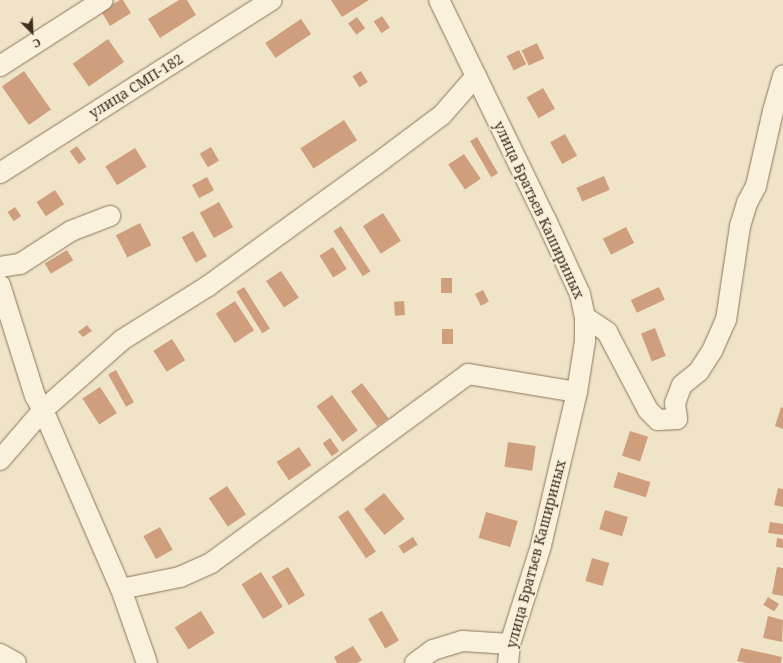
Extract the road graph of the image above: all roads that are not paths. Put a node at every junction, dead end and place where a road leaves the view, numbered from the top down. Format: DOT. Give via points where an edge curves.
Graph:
graph roads {
  1 [pos="104,0"];
  2 [pos="272,0"];
  3 [pos="439,0"];
  4 [pos="0,66"];
  5 [pos="783,74"];
  6 [pos="476,76"];
  7 [pos="0,173"];
  8 [pos="110,216"];
  9 [pos="0,268"];
  10 [pos="0,285"];
  11 [pos="585,317"];
  12 [pos="577,392"];
  13 [pos="43,410"];
  14 [pos="0,460"];
  15 [pos="121,589"];
  16 [pos="0,654"];
  17 [pos="509,654"];
  18 [pos="16,663"];
  19 [pos="147,663"];
  20 [pos="414,663"];
  1 -- 4 [label="street"];
  2 -- 7 [label="street, улица СМП-182"];
  3 -- 6 [label="street, улица Братьев Кашириных"];
  5 -- 11 [label="street" via="756,186 747,203 740,226 726,320 712,351 699,371 682,385 675,403 677,419 658,420 648,410 607,332"];
  6 -- 11 [label="street, улица Братьев Кашириных" via="580,294"];
  6 -- 13 [label="street" via="442,114 208,286 122,340"];
  8 -- 9 [label="street" via="71,231 20,264"];
  10 -- 13 [label="street" via="35,396"];
  11 -- 12 [label="street, улица Братьев Кашириных" via="585,341"];
  12 -- 15 [label="street" via="468,374 211,563 180,577"];
  12 -- 17 [label="street, улица Братьев Кашириных" via="541,546"];
  13 -- 14 [label="street"];
  13 -- 15 [label="street"];
  15 -- 19 [label="street"];
  16 -- 18 [label="street"];
  17 -- 20 [label="street" via="462,641 433,650"];
}
